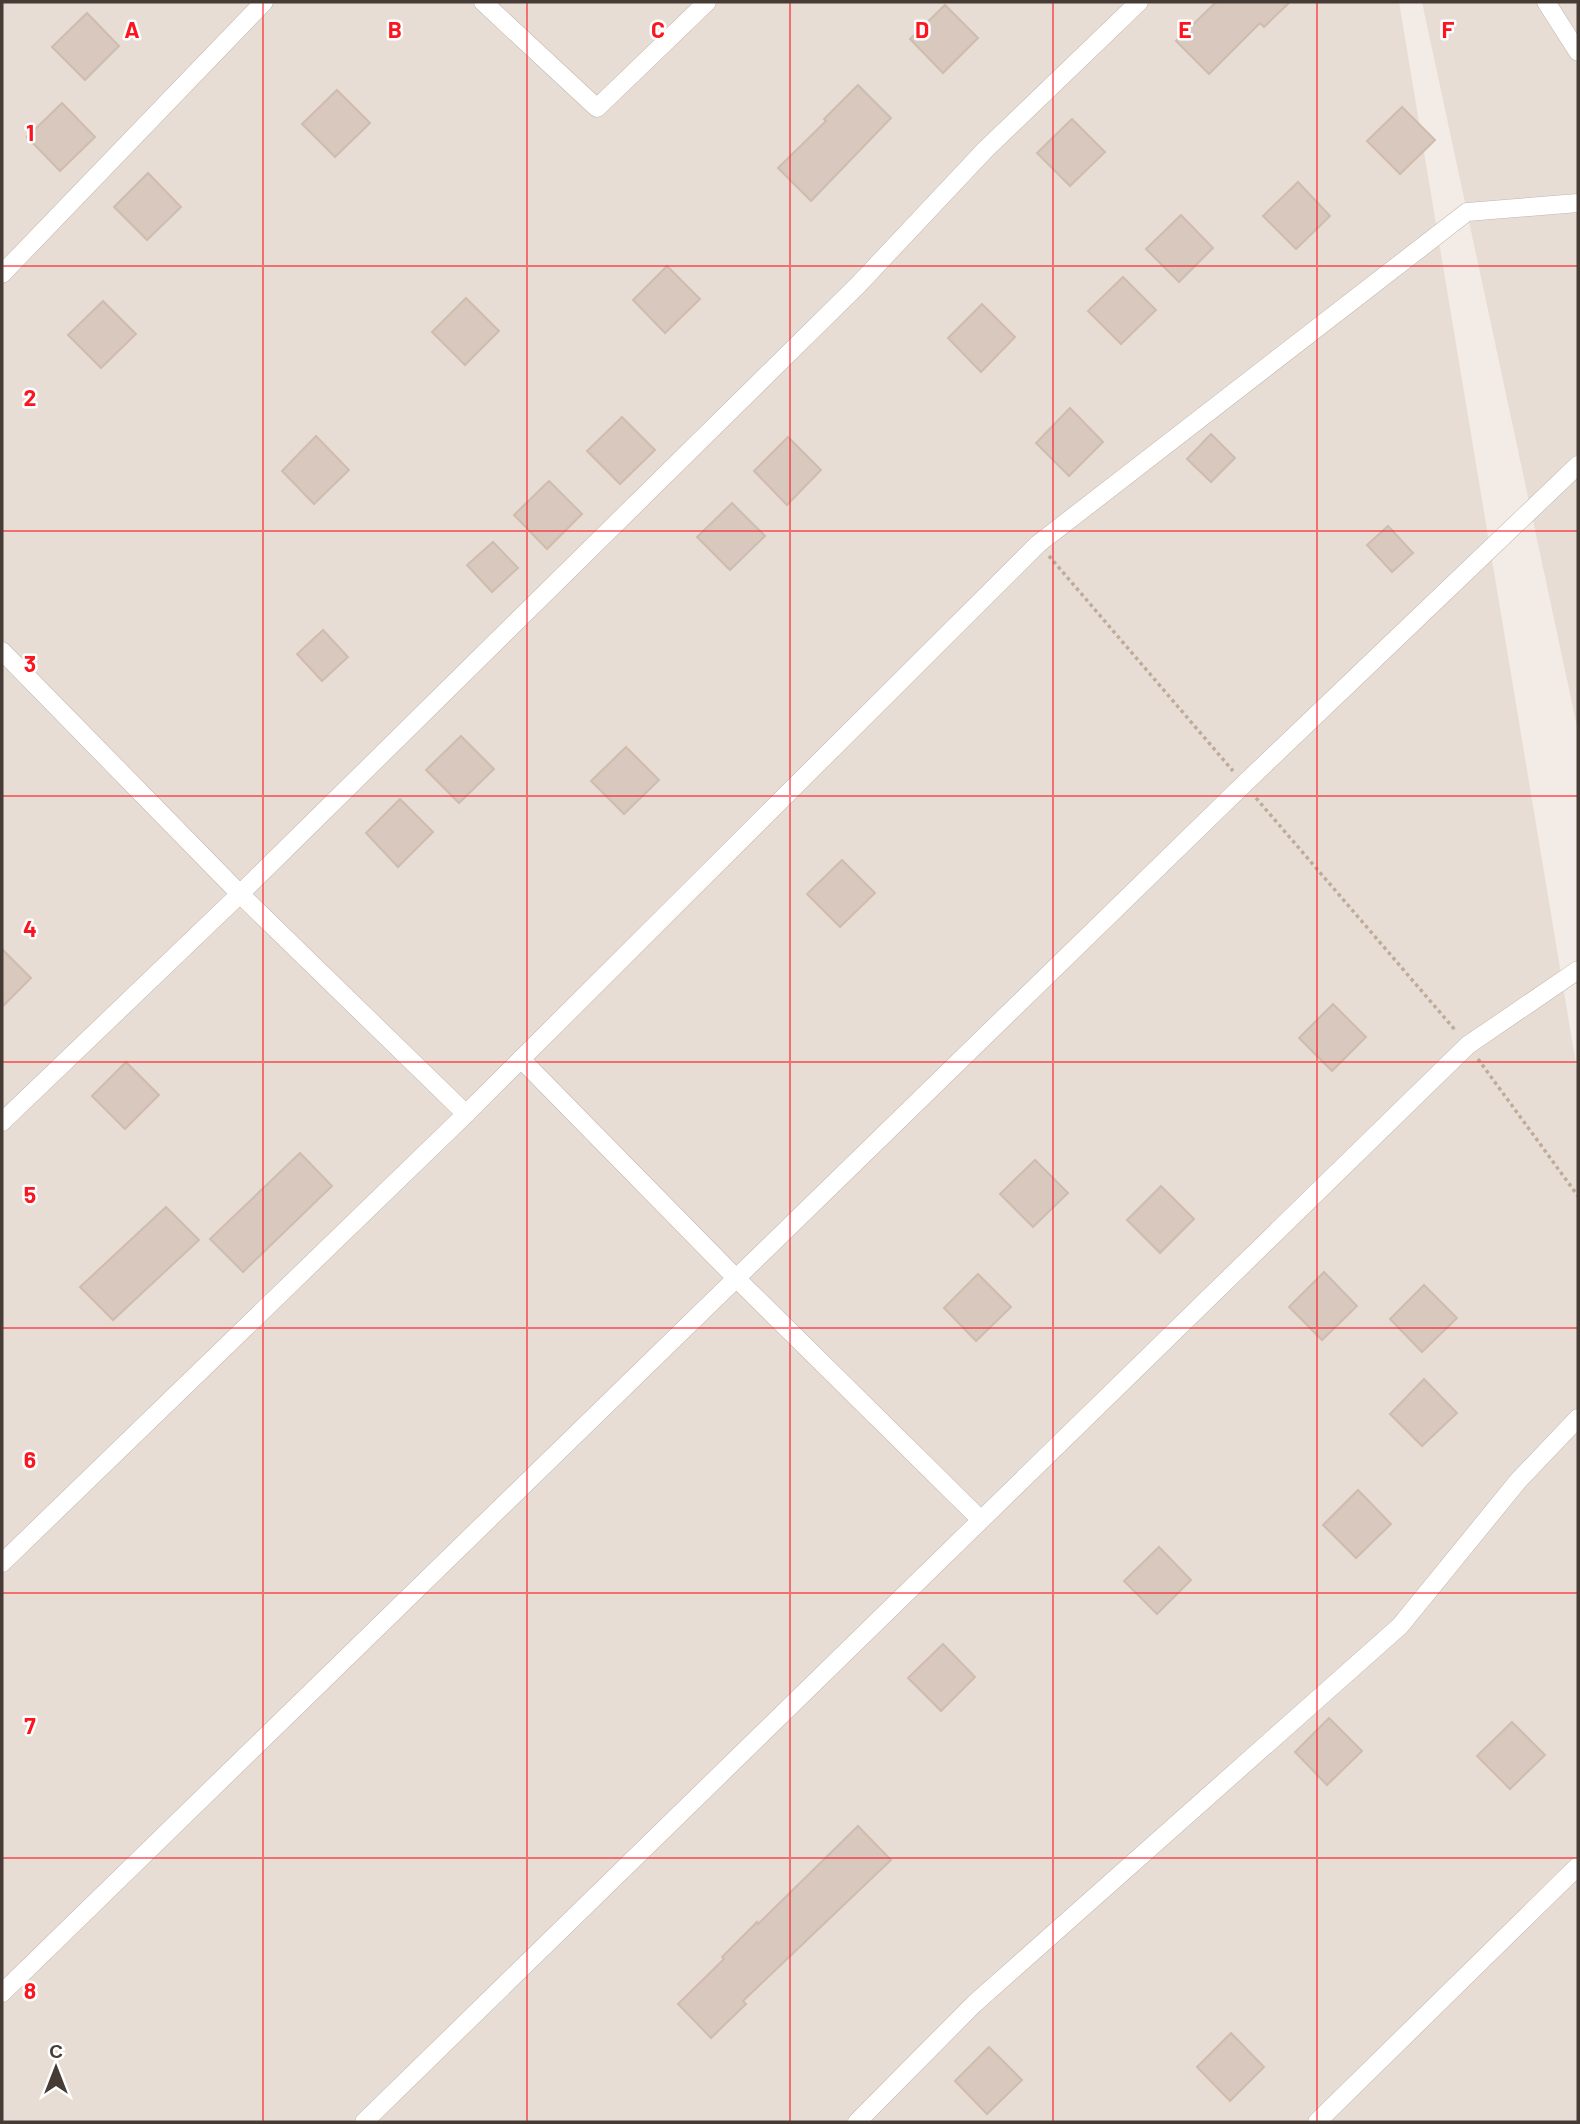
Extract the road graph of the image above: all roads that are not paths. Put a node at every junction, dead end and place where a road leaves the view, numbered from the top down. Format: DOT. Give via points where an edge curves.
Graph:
graph roads {
  1 [pos="264,2"];
  2 [pos="484,2"];
  3 [pos="707,2"];
  4 [pos="1139,2"];
  5 [pos="1546,2"];
  6 [pos="1578,52"];
  7 [pos="1578,203"];
  8 [pos="2,275"];
  9 [pos="1578,465"];
  10 [pos="2,651"];
  11 [pos="240,894"];
  12 [pos="1578,970"];
  13 [pos="521,1059"];
  14 [pos="466,1114"];
  15 [pos="2,1122"];
  16 [pos="736,1278"];
  17 [pos="1578,1418"];
  18 [pos="981,1520"];
  19 [pos="2,1563"];
  20 [pos="1578,1866"];
  21 [pos="2,1993"];
  22 [pos="364,2122"];
  23 [pos="857,2122"];
  24 [pos="1317,2122"];
  1 -- 8 [label="street"];
  2 -- 3 [label="street" via="597,108"];
  4 -- 11 [label="street"];
  5 -- 6 [label="street"];
  7 -- 13 [label="street" via="1467,212 1039,544"];
  9 -- 16 [label="street"];
  10 -- 11 [label="street"];
  11 -- 14 [label="street"];
  11 -- 15 [label="street"];
  12 -- 18 [label="street" via="1468,1045"];
  13 -- 14 [label="street"];
  13 -- 16 [label="street"];
  14 -- 19 [label="street"];
  16 -- 18 [label="street"];
  16 -- 21 [label="street"];
  17 -- 23 [label="street" via="1518,1481 1400,1626 974,2004"];
  18 -- 22 [label="street"];
  20 -- 24 [label="street"];
}
